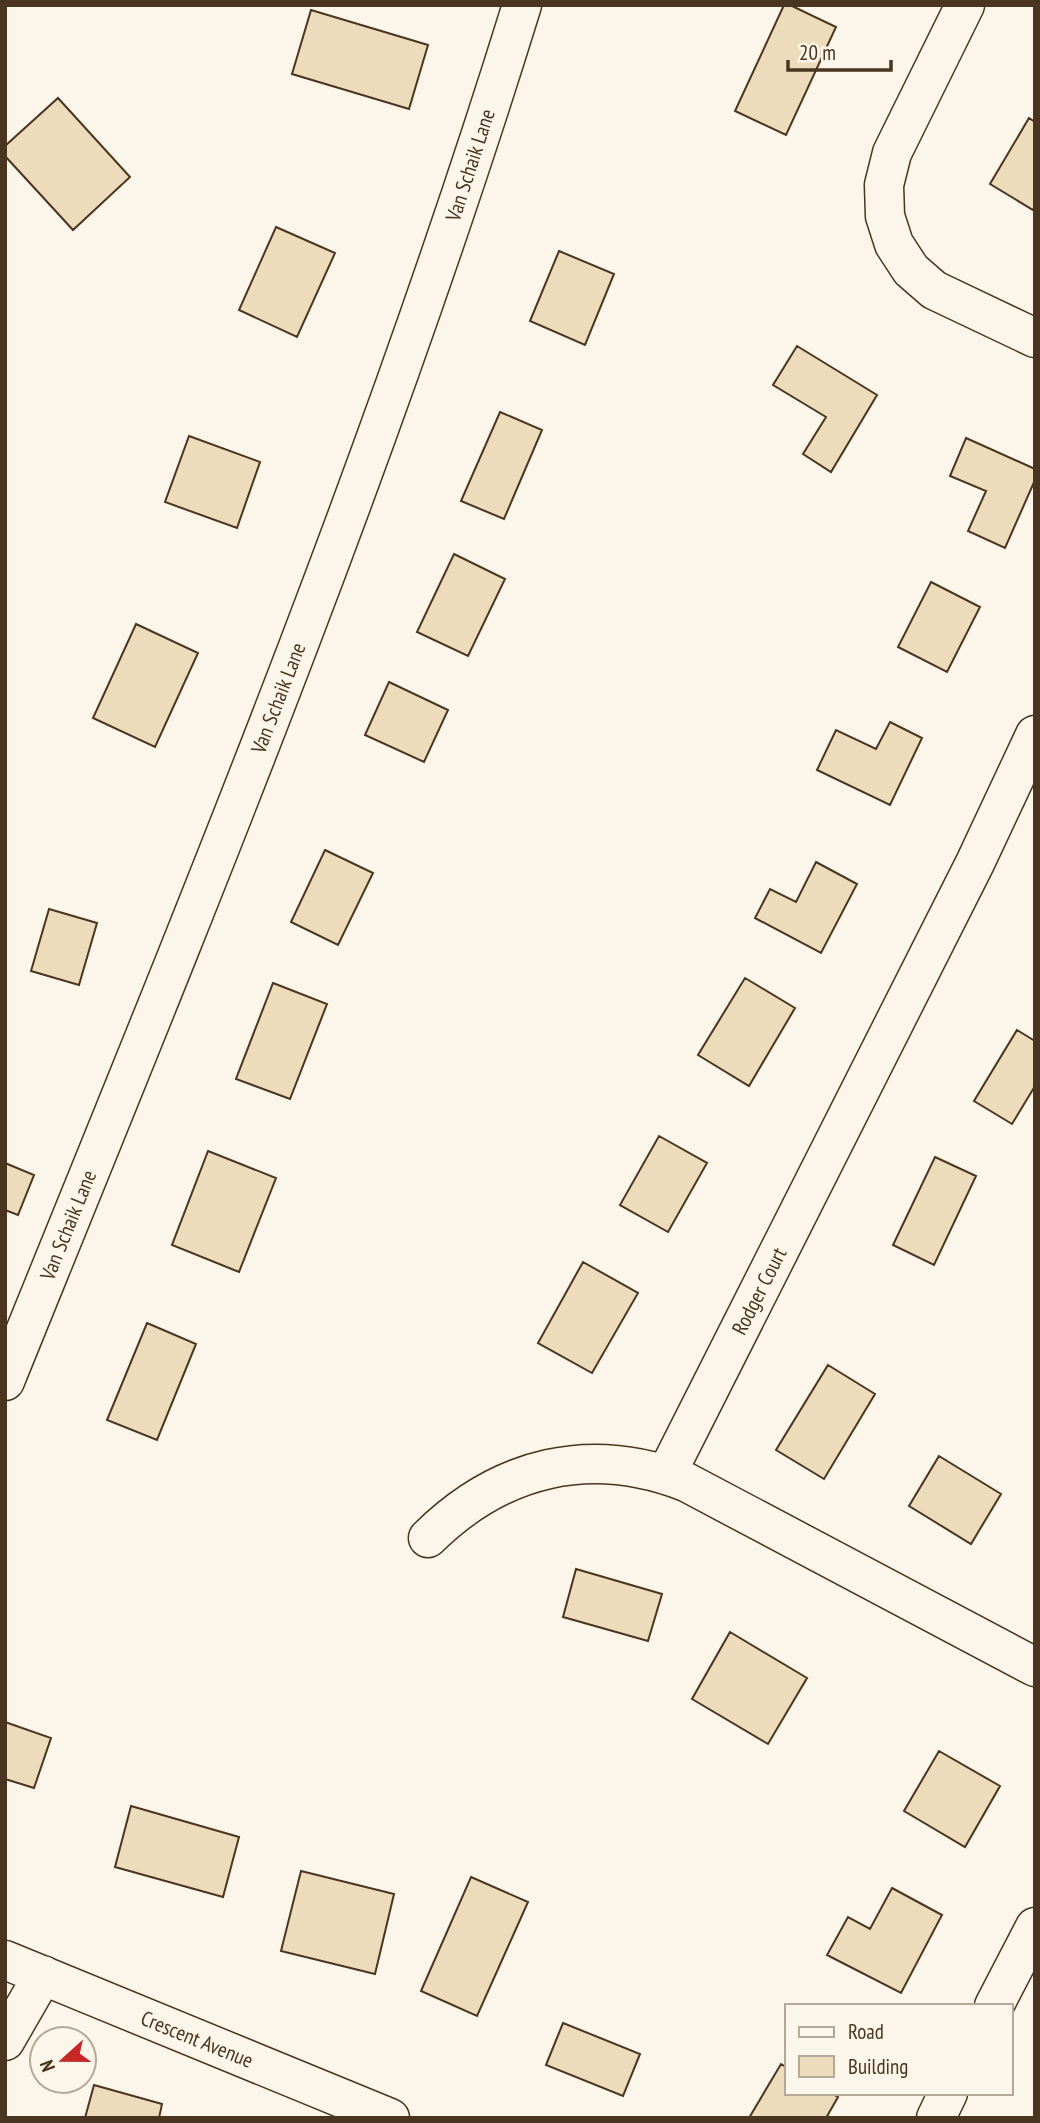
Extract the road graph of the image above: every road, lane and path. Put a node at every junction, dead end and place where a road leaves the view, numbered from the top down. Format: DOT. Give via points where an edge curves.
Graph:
graph roads {
  1 [pos="522,5"];
  2 [pos="965,5"];
  3 [pos="1035,338"];
  4 [pos="1035,735"];
  5 [pos="5,1381"];
  6 [pos="666,1475"];
  7 [pos="428,1538"];
  8 [pos="1035,1667"];
  9 [pos="1035,1927"];
  10 [pos="5,1960"];
  11 [pos="43,1975"];
  12 [pos="995,2004"];
  13 [pos="5,2041"];
  14 [pos="947,2095"];
  15 [pos="390,2118"];
  16 [pos="936,2118"];
  1 -- 5 [label="street, Van Schaik Lane" via="436,265 278,700"];
  2 -- 3 [label="street" via="892,153 884,185 885,216 894,244 911,270 934,290"];
  4 -- 6 [label="street, Rodger Court"];
  6 -- 7 [label="street" via="619,1464 569,1465 527,1474 488,1491 449,1517"];
  6 -- 8 [label="street"];
  9 -- 12 [label="street"];
  10 -- 11 [label="street, Crescent Avenue"];
  11 -- 13 [label="street"];
  11 -- 15 [label="street, Crescent Avenue"];
  14 -- 16 [label="street"];
}
